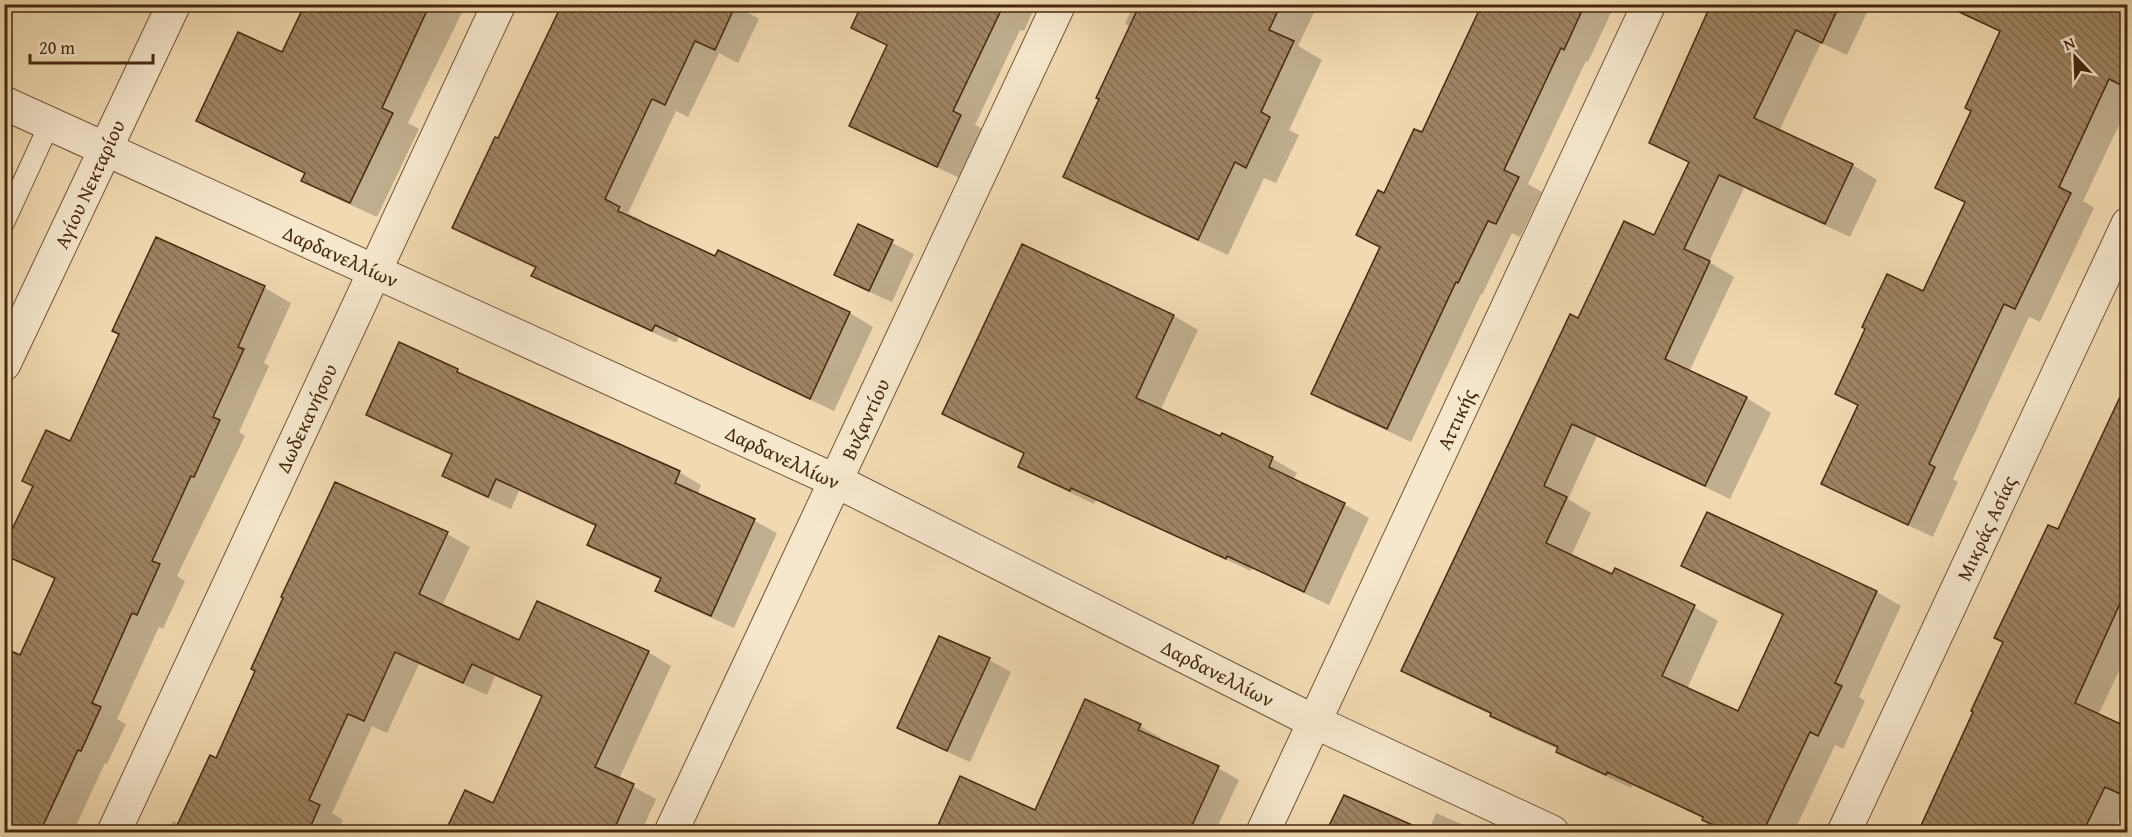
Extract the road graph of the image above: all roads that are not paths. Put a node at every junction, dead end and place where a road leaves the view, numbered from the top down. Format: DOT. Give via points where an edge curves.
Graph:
graph roads {
  1 [pos="174,4"];
  2 [pos="499,4"];
  3 [pos="1059,4"];
  4 [pos="1649,4"];
  5 [pos="4,103"];
  6 [pos="50,123"];
  7 [pos="106,149"];
  8 [pos="4,224"];
  9 [pos="2127,224"];
  10 [pos="375,271"];
  11 [pos="4,364"];
  12 [pos="836,481"];
  13 [pos="1315,722"];
  14 [pos="114,832"];
  15 [pos="671,832"];
  16 [pos="1263,832"];
  17 [pos="1552,832"];
  18 [pos="1844,832"];
  1 -- 7 [label="street, Αγίου Νεκταρίου"];
  2 -- 10 [label="street, Δωδεκανήσου"];
  3 -- 12 [label="street, Βυζαντίου"];
  4 -- 13 [label="street, Αττικής"];
  5 -- 6 [label="street, Δαρδανελλίων"];
  6 -- 7 [label="street, Δαρδανελλίων"];
  6 -- 8 [label="lane"];
  7 -- 10 [label="street, Δαρδανελλίων"];
  7 -- 11 [label="street, Αγίου Νεκταρίου"];
  9 -- 18 [label="street, Μικράς Ασίας"];
  10 -- 12 [label="street, Δαρδανελλίων"];
  10 -- 14 [label="street, Δωδεκανήσου"];
  12 -- 13 [label="street, Δαρδανελλίων"];
  12 -- 15 [label="street, Βυζαντίου"];
  13 -- 16 [label="street, Αττικής"];
  13 -- 17 [label="street, Δαρδανελλίων"];
}
